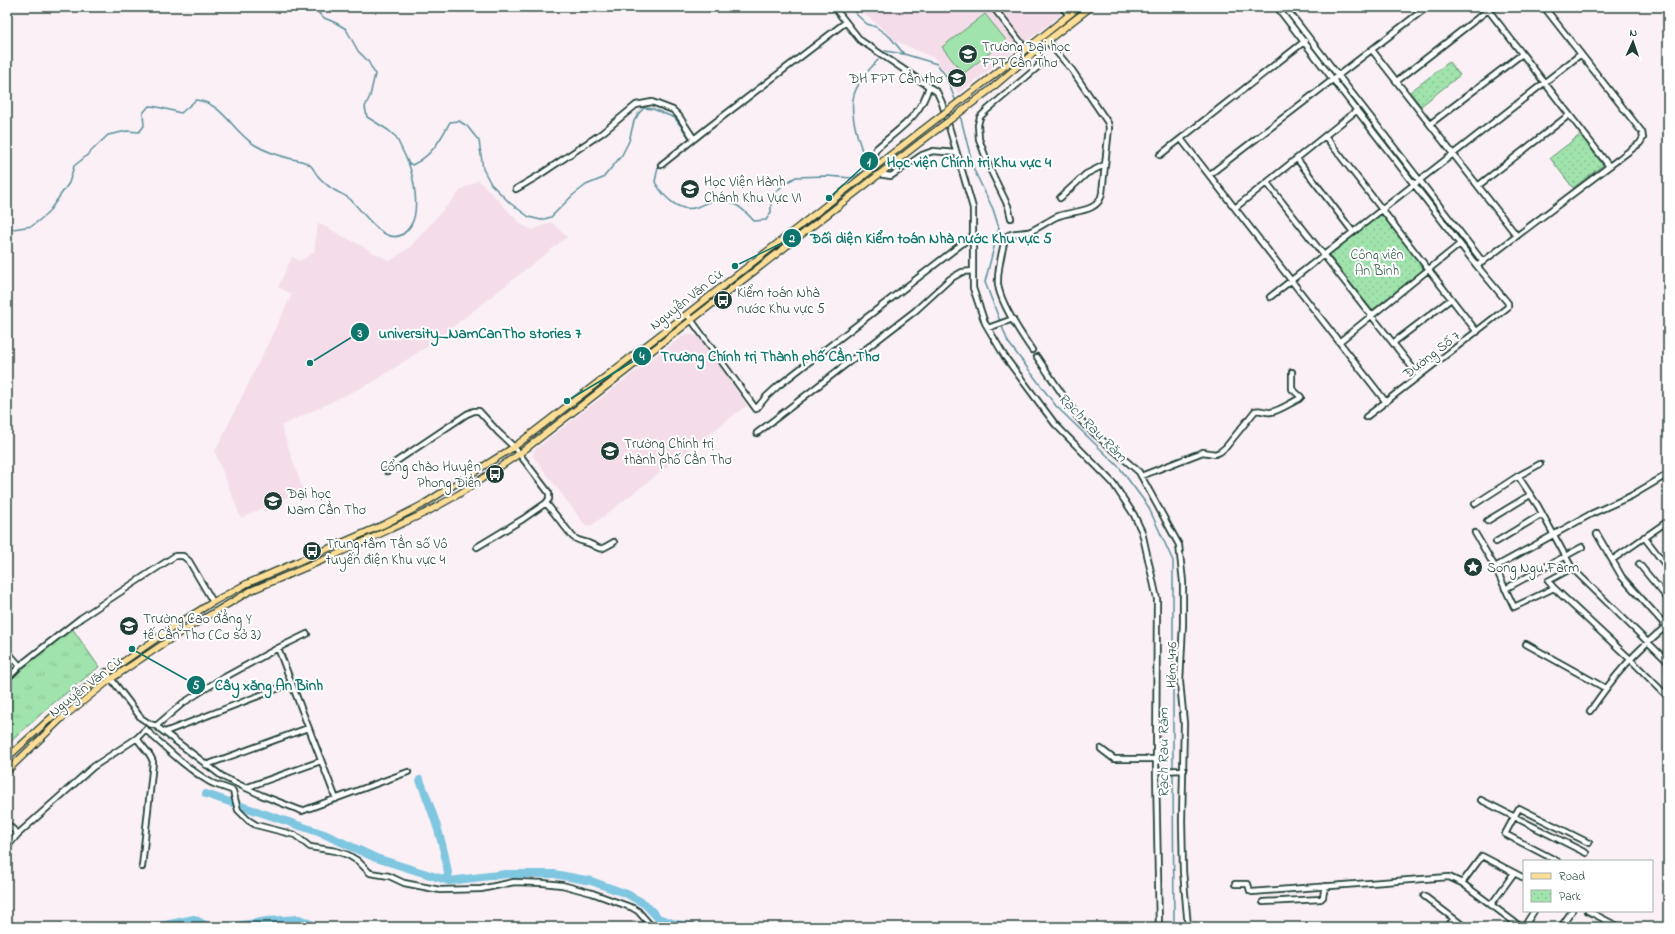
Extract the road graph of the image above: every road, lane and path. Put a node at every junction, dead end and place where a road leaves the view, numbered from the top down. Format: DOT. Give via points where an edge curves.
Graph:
graph roads {
  1 [pos="834,7"];
  2 [pos="993,7"];
  3 [pos="1062,7"];
  4 [pos="1079,7"];
  5 [pos="1091,7"];
  6 [pos="1277,7"];
  7 [pos="1285,7"];
  8 [pos="1427,7"];
  9 [pos="1544,7"];
  10 [pos="1487,8"];
  11 [pos="1084,13"];
  12 [pos="1069,15"];
  13 [pos="846,22"];
  14 [pos="1308,38"];
  15 [pos="1047,41"];
  16 [pos="1304,42"];
  17 [pos="1026,49"];
  18 [pos="1036,50"];
  19 [pos="1372,50"];
  20 [pos="1522,54"];
  21 [pos="1580,54"];
  22 [pos="1339,76"];
  23 [pos="1333,80"];
  24 [pos="1397,81"];
  25 [pos="1544,82"];
  26 [pos="929,86"];
  27 [pos="1356,110"];
  28 [pos="1569,115"];
  29 [pos="1430,124"];
  30 [pos="1325,136"];
  31 [pos="694,139"];
  32 [pos="1181,139"];
  33 [pos="956,153"];
  34 [pos="1454,153"];
  35 [pos="1160,155"];
  36 [pos="1297,159"];
  37 [pos="661,165"];
  38 [pos="1104,165"];
  39 [pos="1609,166"];
  40 [pos="874,168"];
  41 [pos="877,174"];
  42 [pos="1209,175"];
  43 [pos="1420,180"];
  44 [pos="1267,183"];
  45 [pos="1415,184"];
  46 [pos="1478,185"];
  47 [pos="516,189"];
  48 [pos="1060,198"];
  49 [pos="1235,208"];
  50 [pos="1382,209"];
  51 [pos="811,217"];
  52 [pos="1011,218"];
  53 [pos="816,224"];
  54 [pos="1353,232"];
  55 [pos="972,236"];
  56 [pos="1517,236"];
  57 [pos="1460,244"];
  58 [pos="1324,255"];
  59 [pos="1483,262"];
  60 [pos="1477,266"];
  61 [pos="1428,269"];
  62 [pos="973,271"];
  63 [pos="1291,280"];
  64 [pos="728,282"];
  65 [pos="733,288"];
  66 [pos="1270,297"];
  67 [pos="1451,299"];
  68 [pos="687,314"];
  69 [pos="1371,316"];
  70 [pos="1011,319"];
  71 [pos="692,320"];
  72 [pos="988,328"];
  73 [pos="1477,332"];
  74 [pos="1339,342"];
  75 [pos="1393,343"];
  76 [pos="1032,350"];
  77 [pos="1037,357"];
  78 [pos="613,370"];
  79 [pos="1292,372"];
  80 [pos="1419,376"];
  81 [pos="618,377"];
  82 [pos="1386,402"];
  83 [pos="1073,410"];
  84 [pos="1076,415"];
  85 [pos="1366,418"];
  86 [pos="757,433"];
  87 [pos="514,447"];
  88 [pos="519,454"];
  89 [pos="1540,464"];
  90 [pos="387,471"];
  91 [pos="1668,474"];
  92 [pos="1141,476"];
  93 [pos="1518,476"];
  94 [pos="1530,495"];
  95 [pos="546,503"];
  96 [pos="1475,504"];
  97 [pos="422,505"];
  98 [pos="427,512"];
  99 [pos="1542,514"];
  100 [pos="1487,521"];
  101 [pos="1668,521"];
  102 [pos="1475,533"];
  103 [pos="1597,534"];
  104 [pos="1554,535"];
  105 [pos="1644,537"];
  106 [pos="614,542"];
  107 [pos="1496,542"];
  108 [pos="1582,546"];
  109 [pos="477,547"];
  110 [pos="1564,556"];
  111 [pos="1612,560"];
  112 [pos="1639,564"];
  113 [pos="1495,567"];
  114 [pos="1572,568"];
  115 [pos="1668,568"];
  116 [pos="246,584"];
  117 [pos="1554,588"];
  118 [pos="1505,589"];
  119 [pos="250,591"];
  120 [pos="1668,599"];
  121 [pos="213,602"];
  122 [pos="176,625"];
  123 [pos="1667,626"];
  124 [pos="181,632"];
  125 [pos="307,634"];
  126 [pos="1647,641"];
  127 [pos="1526,644"];
  128 [pos="278,648"];
  129 [pos="7,651"];
  130 [pos="1630,659"];
  131 [pos="1668,662"];
  132 [pos="20,666"];
  133 [pos="106,672"];
  134 [pos="7,679"];
  135 [pos="111,679"];
  136 [pos="292,683"];
  137 [pos="1605,688"];
  138 [pos="1668,697"];
  139 [pos="1590,710"];
  140 [pos="150,724"];
  141 [pos="156,726"];
  142 [pos="308,728"];
  143 [pos="146,730"];
  144 [pos="165,732"];
  145 [pos="33,734"];
  146 [pos="137,738"];
  147 [pos="39,740"];
  148 [pos="1101,749"];
  149 [pos="7,758"];
  150 [pos="1156,759"];
  151 [pos="321,761"];
  152 [pos="206,765"];
  153 [pos="1182,770"];
  154 [pos="7,771"];
  155 [pos="1157,771"];
  156 [pos="408,772"];
  157 [pos="245,788"];
  158 [pos="336,799"];
  159 [pos="1481,800"];
  160 [pos="1514,817"];
  161 [pos="7,824"];
  162 [pos="18,834"];
  163 [pos="1589,843"];
  164 [pos="7,847"];
  165 [pos="1586,853"];
  166 [pos="1555,860"];
  167 [pos="142,867"];
  168 [pos="1514,873"];
  169 [pos="1523,878"];
  170 [pos="1462,883"];
  171 [pos="1235,884"];
  172 [pos="1325,886"];
  173 [pos="1424,896"];
  174 [pos="1264,902"];
  175 [pos="1491,905"];
  176 [pos="1533,912"];
  177 [pos="1571,912"];
  178 [pos="1590,912"];
  179 [pos="1454,919"];
  180 [pos="1608,922"];
  181 [pos="652,927"];
  182 [pos="1159,927"];
  183 [pos="1188,927"];
  184 [pos="1447,927"];
  185 [pos="1465,927"];
  186 [pos="1521,927"];
  187 [pos="1524,927"];
  188 [pos="1562,927"];
  189 [pos="1605,927"];
  190 [pos="1619,927"];
  1 -- 13 [label="street"];
  2 -- 17 [label="street"];
  3 -- 12 [label="street"];
  4 -- 11 [label="main road"];
  4 -- 12 [label="main road, Nguyễn Văn Cừ"];
  5 -- 11 [label="main road, Nguyễn Văn Cừ"];
  6 -- 16 [label="street"];
  7 -- 14 [label="street"];
  8 -- 19 [label="street"];
  9 -- 21 [label="street"];
  10 -- 20 [label="street"];
  10 -- 24 [label="street"];
  11 -- 15 [label="main road, Nguyễn Văn Cừ"];
  12 -- 17 [label="main road, Nguyễn Văn Cừ"];
  13 -- 26 [label="street" via="860,40"];
  13 -- 31 [label="street"];
  14 -- 16 [label="street"];
  14 -- 22 [label="street"];
  15 -- 18 [label="main road, Nguyễn Văn Cừ"];
  15 -- 38 [label="street" via="1072,70 1106,120 1109,128"];
  16 -- 23 [label="street"];
  16 -- 32 [label="street"];
  17 -- 40 [label="main road, Nguyễn Văn Cừ, bridge"];
  18 -- 41 [label="main road, Nguyễn Văn Cừ, bridge" via="991,89"];
  18 -- 52 [label="street" via="1040,58 1039,66 986,110 978,125 979,139 986,159"];
  19 -- 22 [label="street"];
  19 -- 24 [label="street"];
  20 -- 25 [label="street"];
  20 -- 29 [label="street"];
  21 -- 25 [label="street"];
  21 -- 39 [label="street" via="1642,132 1642,140"];
  22 -- 23 [label="street"];
  22 -- 43 [label="street"];
  23 -- 27 [label="street"];
  23 -- 42 [label="street"];
  24 -- 29 [label="street"];
  25 -- 28 [label="street"];
  25 -- 34 [label="street"];
  26 -- 33 [label="street" via="937,92 942,103"];
  26 -- 40 [label="street" via="924,102 916,114 876,149"];
  27 -- 30 [label="street"];
  27 -- 45 [label="street"];
  28 -- 39 [label="street"];
  28 -- 46 [label="street"];
  29 -- 34 [label="street"];
  30 -- 36 [label="street"];
  30 -- 50 [label="street"];
  31 -- 37 [label="street"];
  31 -- 47 [label="street" via="674,110 652,102 636,105 602,133"];
  32 -- 35 [label="street"];
  32 -- 42 [label="street"];
  33 -- 41 [label="street" via="933,151 922,155 891,176"];
  33 -- 55 [label="street" via="973,208"];
  34 -- 43 [label="street"];
  34 -- 46 [label="street"];
  36 -- 44 [label="street"];
  36 -- 54 [label="street"];
  38 -- 48 [label="street" via="1086,174"];
  38 -- 70 [label="street" via="1102,197 1099,202 1089,208 1057,217 1031,231 1007,236 1000,261 998,285"];
  39 -- 56 [label="street"];
  40 -- 51 [label="main road, Nguyễn Văn Cừ"];
  41 -- 53 [label="main road, Nguyễn Văn Cừ"];
  42 -- 49 [label="street"];
  43 -- 45 [label="street"];
  43 -- 59 [label="street"];
  44 -- 49 [label="street"];
  44 -- 58 [label="street"];
  45 -- 50 [label="street"];
  45 -- 57 [label="street"];
  46 -- 56 [label="street"];
  49 -- 63 [label="street"];
  50 -- 54 [label="street"];
  50 -- 61 [label="street"];
  51 -- 53 [label="main road"];
  51 -- 64 [label="main road, Nguyễn Văn Cừ"];
  53 -- 65 [label="main road, Nguyễn Văn Cừ"];
  54 -- 58 [label="street"];
  55 -- 62 [label="street"];
  55 -- 71 [label="street" via="778,386 756,409"];
  56 -- 59 [label="street"];
  57 -- 60 [label="street"];
  57 -- 61 [label="street"];
  58 -- 63 [label="street"];
  58 -- 69 [label="street"];
  59 -- 60 [label="street"];
  60 -- 73 [label="street, Đường Số 7" via="1508,303 1508,307"];
  61 -- 67 [label="street"];
  61 -- 69 [label="street"];
  62 -- 72 [label="street" via="973,288"];
  62 -- 86 [label="street" via="962,272 950,279 915,311"];
  63 -- 66 [label="street"];
  63 -- 74 [label="street"];
  64 -- 65 [label="main road"];
  64 -- 68 [label="main road, Nguyễn Văn Cừ"];
  65 -- 71 [label="main road, Nguyễn Văn Cừ"];
  67 -- 73 [label="street"];
  67 -- 75 [label="street"];
  68 -- 71 [label="street"];
  68 -- 78 [label="main road, Nguyễn Văn Cừ"];
  69 -- 74 [label="street"];
  69 -- 75 [label="street"];
  70 -- 72 [label="street"];
  70 -- 76 [label="street"];
  71 -- 81 [label="main road, Nguyễn Văn Cừ"];
  72 -- 150 [label="street" via="1005,357 1055,424 1113,483 1142,532 1157,599"];
  73 -- 80 [label="street, Đường Số 7"];
  74 -- 82 [label="street"];
  75 -- 80 [label="street"];
  77 -- 83 [label="street"];
  78 -- 81 [label="main road"];
  78 -- 87 [label="main road, Nguyễn Văn Cừ"];
  79 -- 92 [label="street" via="1292,389 1301,397 1299,399 1270,412 1255,411 1220,452 1204,452"];
  80 -- 82 [label="street, Đường Số 7"];
  81 -- 88 [label="main road, Nguyễn Văn Cừ"];
  82 -- 85 [label="street, Đường Số 7"];
  84 -- 92 [label="street, Hẻm 476" via="1135,467"];
  87 -- 88 [label="street"];
  87 -- 90 [label="street" via="477,410 467,414 394,463"];
  87 -- 97 [label="main road, Nguyễn Văn Cừ"];
  88 -- 95 [label="street" via="548,490 549,499"];
  88 -- 98 [label="main road, Nguyễn Văn Cừ"];
  89 -- 93 [label="street"];
  91 -- 104 [label="street"];
  92 -- 153 [label="street, Hẻm 476" via="1179,545 1181,559 1183,624 1180,682 1184,723"];
  93 -- 94 [label="street"];
  93 -- 96 [label="street"];
  94 -- 99 [label="street"];
  94 -- 100 [label="street"];
  95 -- 106 [label="street" via="578,540 598,548"];
  95 -- 109 [label="street"];
  97 -- 98 [label="street"];
  97 -- 116 [label="main road, Nguyễn Văn Cừ" via="383,525"];
  98 -- 119 [label="main road, Nguyễn Văn Cừ"];
  99 -- 104 [label="street"];
  99 -- 107 [label="street"];
  101 -- 105 [label="street"];
  102 -- 113 [label="street"];
  103 -- 111 [label="street"];
  104 -- 110 [label="street"];
  104 -- 113 [label="street"];
  105 -- 111 [label="street"];
  105 -- 115 [label="street"];
  108 -- 110 [label="street"];
  110 -- 114 [label="street"];
  110 -- 118 [label="street"];
  111 -- 123 [label="street" via="1622,577"];
  112 -- 120 [label="street"];
  113 -- 118 [label="street"];
  114 -- 117 [label="street" via="1548,581"];
  114 -- 126 [label="street"];
  116 -- 119 [label="street"];
  116 -- 121 [label="main road, Nguyễn Văn Cừ"];
  117 -- 118 [label="street" via="1514,607"];
  117 -- 130 [label="street"];
  119 -- 124 [label="main road, Nguyễn Văn Cừ"];
  121 -- 122 [label="main road, Nguyễn Văn Cừ"];
  121 -- 132 [label="street" via="189,562 183,556 175,556 81,618"];
  122 -- 124 [label="street"];
  122 -- 133 [label="main road, Nguyễn Văn Cừ"];
  123 -- 126 [label="street"];
  124 -- 135 [label="main road, Nguyễn Văn Cừ"];
  125 -- 128 [label="street"];
  126 -- 130 [label="street"];
  126 -- 131 [label="street"];
  127 -- 137 [label="street"];
  128 -- 136 [label="street"];
  128 -- 141 [label="street" via="183,703"];
  129 -- 132 [label="street"];
  130 -- 137 [label="street"];
  130 -- 138 [label="street"];
  132 -- 134 [label="street"];
  133 -- 135 [label="street"];
  133 -- 145 [label="main road, Nguyễn Văn Cừ" via="77,694"];
  135 -- 140 [label="street" via="142,718"];
  135 -- 147 [label="main road, Nguyễn Văn Cừ" via="61,718"];
  136 -- 142 [label="street"];
  136 -- 144 [label="street"];
  137 -- 139 [label="street"];
  140 -- 141 [label="street"];
  140 -- 143 [label="street"];
  141 -- 144 [label="street"];
  142 -- 151 [label="street"];
  142 -- 152 [label="street"];
  143 -- 146 [label="street"];
  143 -- 181 [label="street" via="184,764 208,781 231,790 237,808 256,826 295,835 310,847 348,855 370,872 389,876 404,883 440,890 481,888 514,882 562,885 633,908"];
  144 -- 152 [label="street"];
  145 -- 147 [label="street"];
  145 -- 149 [label="main road, Nguyễn Văn Cừ"];
  146 -- 162 [label="street" via="93,767"];
  146 -- 167 [label="street" via="153,762"];
  147 -- 154 [label="main road, Nguyễn Văn Cừ"];
  148 -- 150 [label="street" via="1114,759"];
  150 -- 155 [label="street"];
  151 -- 157 [label="street"];
  151 -- 158 [label="street"];
  152 -- 157 [label="street" via="222,777"];
  153 -- 155 [label="street"];
  153 -- 183 [label="street, Hẻm 476" via="1183,871"];
  155 -- 182 [label="street"];
  156 -- 158 [label="street"];
  157 -- 158 [label="street" via="302,810"];
  159 -- 160 [label="street"];
  160 -- 163 [label="street" via="1519,808"];
  160 -- 165 [label="street"];
  160 -- 166 [label="street" via="1505,834"];
  161 -- 162 [label="street"];
  162 -- 164 [label="street"];
  168 -- 169 [label="street"];
  168 -- 170 [label="street" via="1482,856"];
  168 -- 175 [label="street"];
  170 -- 172 [label="street" via="1449,877"];
  170 -- 175 [label="street"];
  171 -- 172 [label="street" via="1248,884 1251,892"];
  172 -- 174 [label="street" via="1321,899"];
  173 -- 179 [label="street"];
  175 -- 186 [label="street"];
  176 -- 187 [label="street"];
  177 -- 188 [label="street"];
  178 -- 180 [label="street"];
  179 -- 184 [label="street"];
  179 -- 185 [label="street"];
  180 -- 189 [label="street"];
  180 -- 190 [label="street"];
}
